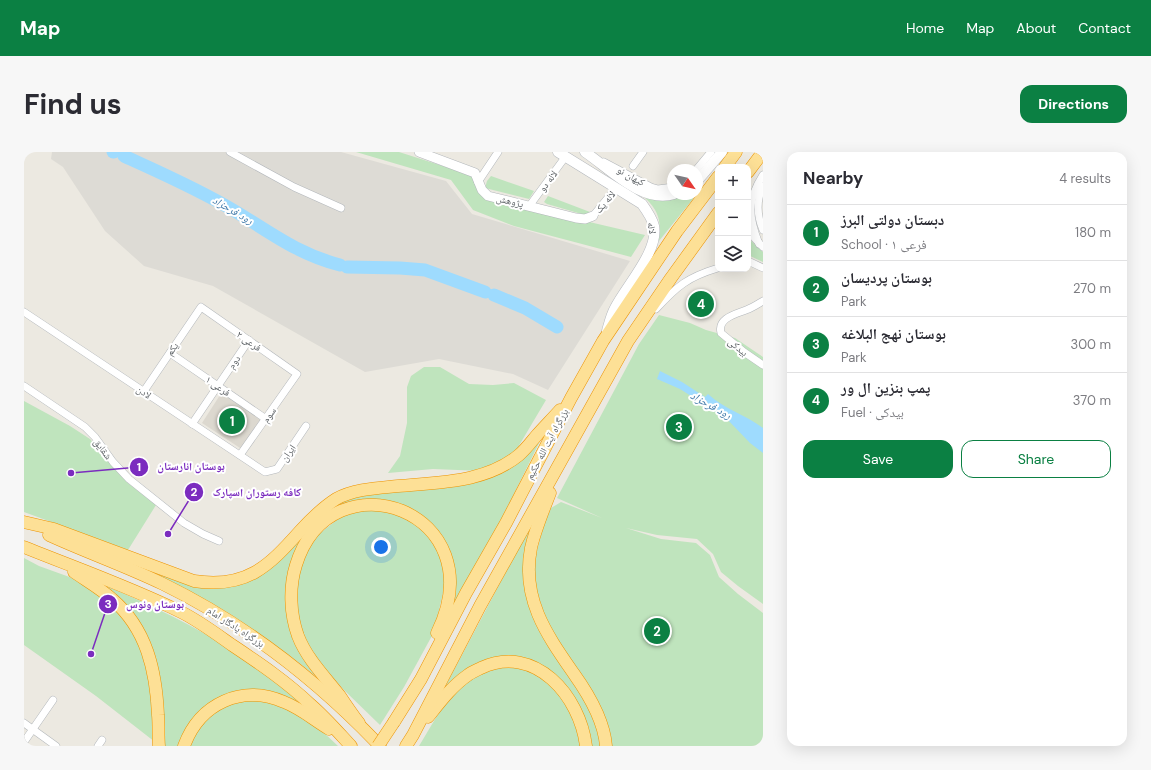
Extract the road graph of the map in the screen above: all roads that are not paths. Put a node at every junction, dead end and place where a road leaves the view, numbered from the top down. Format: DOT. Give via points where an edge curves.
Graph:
graph roads {
  1 [pos="230,152"];
  2 [pos="422,152"];
  3 [pos="498,152"];
  4 [pos="643,152"];
  5 [pos="711,152"];
  6 [pos="722,152"];
  7 [pos="736,152"];
  8 [pos="763,152"];
  9 [pos="562,154"];
  10 [pos="588,154"];
  11 [pos="701,164"];
  12 [pos="727,164"];
  13 [pos="633,166"];
  14 [pos="751,168"];
  15 [pos="703,174"];
  16 [pos="763,175"];
  17 [pos="715,180"];
  18 [pos="478,182"];
  19 [pos="763,186"];
  20 [pos="667,187"];
  21 [pos="616,188"];
  22 [pos="667,195"];
  23 [pos="530,205"];
  24 [pos="341,208"];
  25 [pos="593,216"];
  26 [pos="715,217"];
  27 [pos="763,230"];
  28 [pos="751,234"];
  29 [pos="761,245"];
  30 [pos="751,262"];
  31 [pos="763,268"];
  32 [pos="715,269"];
  33 [pos="763,301"];
  34 [pos="201,308"];
  35 [pos="24,312"];
  36 [pos="249,340"];
  37 [pos="603,341"];
  38 [pos="628,341"];
  39 [pos="170,353"];
  40 [pos="763,365"];
  41 [pos="297,374"];
  42 [pos="24,386"];
  43 [pos="218,386"];
  44 [pos="144,391"];
  45 [pos="571,398"];
  46 [pos="266,419"];
  47 [pos="192,424"];
  48 [pos="306,426"];
  49 [pos="240,455"];
  50 [pos="561,460"];
  51 [pos="265,472"];
  52 [pos="24,523"];
  53 [pos="219,541"];
  54 [pos="24,547"];
  55 [pos="62,563"];
  56 [pos="421,679"];
  57 [pos="54,700"];
  58 [pos="24,723"];
  59 [pos="359,723"];
  60 [pos="33,729"];
  61 [pos="413,735"];
  62 [pos="24,742"];
  63 [pos="348,743"];
  64 [pos="56,746"];
  65 [pos="159,746"];
  66 [pos="184,746"];
  67 [pos="379,746"];
  68 [pos="406,746"];
  69 [pos="586,746"];
  70 [pos="606,746"];
  1 -- 24 [label="street" via="294,187"];
  2 -- 18 [label="street, پژوهش" via="475,173"];
  3 -- 18 [label="street"];
  4 -- 13 [label="street"];
  5 -- 11 [label="street"];
  6 -- 15 [label="main road"];
  7 -- 12 [label="highway"];
  8 -- 14 [label="highway"];
  9 -- 21 [label="main road, لاله"];
  9 -- 23 [label="street, لاله دو"];
  10 -- 20 [label="street, کیهان نو" via="651,187"];
  10 -- 22 [label="main road" via="635,188 658,196"];
  16 -- 29 [label="street" via="756,186 750,210 752,226"];
  17 -- 37 [label="highway, بزرگراه آیت الله حکیم" via="677,231"];
  18 -- 23 [label="street, پژوهش" via="488,196"];
  19 -- 27 [label="street" via="758,212"];
  21 -- 25 [label="street, لاله یک"];
  21 -- 37 [label="main road, لاله" via="642,204 651,218 654,236 649,252 614,309"];
  23 -- 25 [label="street, پژوهش" via="576,218 585,219"];
  26 -- 38 [label="highway, بزرگراه آیت الله حکیم"];
  28 -- 29 [label="street"];
  30 -- 31 [label="street"];
  32 -- 38 [label="street" via="684,282"];
  33 -- 40 [label="street, بیدکی" via="725,319 720,328 721,333"];
  34 -- 36 [label="street, فرعی ۲"];
  34 -- 39 [label="street, یکم"];
  35 -- 44 [label="street, لادن"];
  36 -- 41 [label="street, فرعی ۲"];
  36 -- 43 [label="street, دوم"];
  37 -- 45 [label="highway, بزرگراه آیت الله حکیم"];
  38 -- 50 [label="highway, بزرگراه آیت الله حکیم"];
  39 -- 43 [label="street, فرعی ۱"];
  39 -- 44 [label="street, یکم"];
  41 -- 46 [label="street, سوم"];
  42 -- 53 [label="street, شقایق" via="85,428 129,479 184,523"];
  43 -- 46 [label="street, فرعی ۱"];
  43 -- 47 [label="street, دوم"];
  44 -- 47 [label="street, لادن"];
  45 -- 52 [label="highway" via="520,454 499,468 476,477 370,489 338,498 323,507 265,566 249,575 227,582 194,581 54,529"];
  45 -- 56 [label="highway, بزرگراه آیت الله حکیم"];
  46 -- 49 [label="street, سوم"];
  47 -- 49 [label="street, لادن"];
  48 -- 51 [label="street, ایران" via="277,469"];
  49 -- 51 [label="street, لادن"];
  50 -- 61 [label="highway, بزرگراه آیت الله حکیم" via="480,606"];
  50 -- 70 [label="highway" via="531,548 532,593 546,632 596,710 603,727"];
  52 -- 59 [label="highway, بزرگراه یادگار امام" via="163,584 205,607 293,666"];
  54 -- 55 [label="highway, بزرگراه یادگار امام"];
  55 -- 63 [label="highway, بزرگراه یادگار امام" via="105,579 192,618 290,686"];
  55 -- 65 [label="highway" via="112,598 140,634 149,654 154,678"];
  56 -- 59 [label="highway" via="448,602 450,575 444,550 424,525 398,509 372,504 343,510 319,526 303,547 294,570 291,599 295,626 304,648"];
  56 -- 67 [label="highway, بزرگراه آیت الله حکیم, bridge"];
  57 -- 60 [label="street"];
  58 -- 60 [label="street"];
  59 -- 67 [label="highway, بزرگراه یادگار امام"];
  60 -- 62 [label="street"];
  60 -- 64 [label="street"];
  61 -- 68 [label="highway"];
  61 -- 69 [label="highway" via="468,674 491,664 505,662 538,669 563,690 580,720"];
  63 -- 66 [label="highway" via="292,705 250,694 236,696 211,708 194,726"];
}
